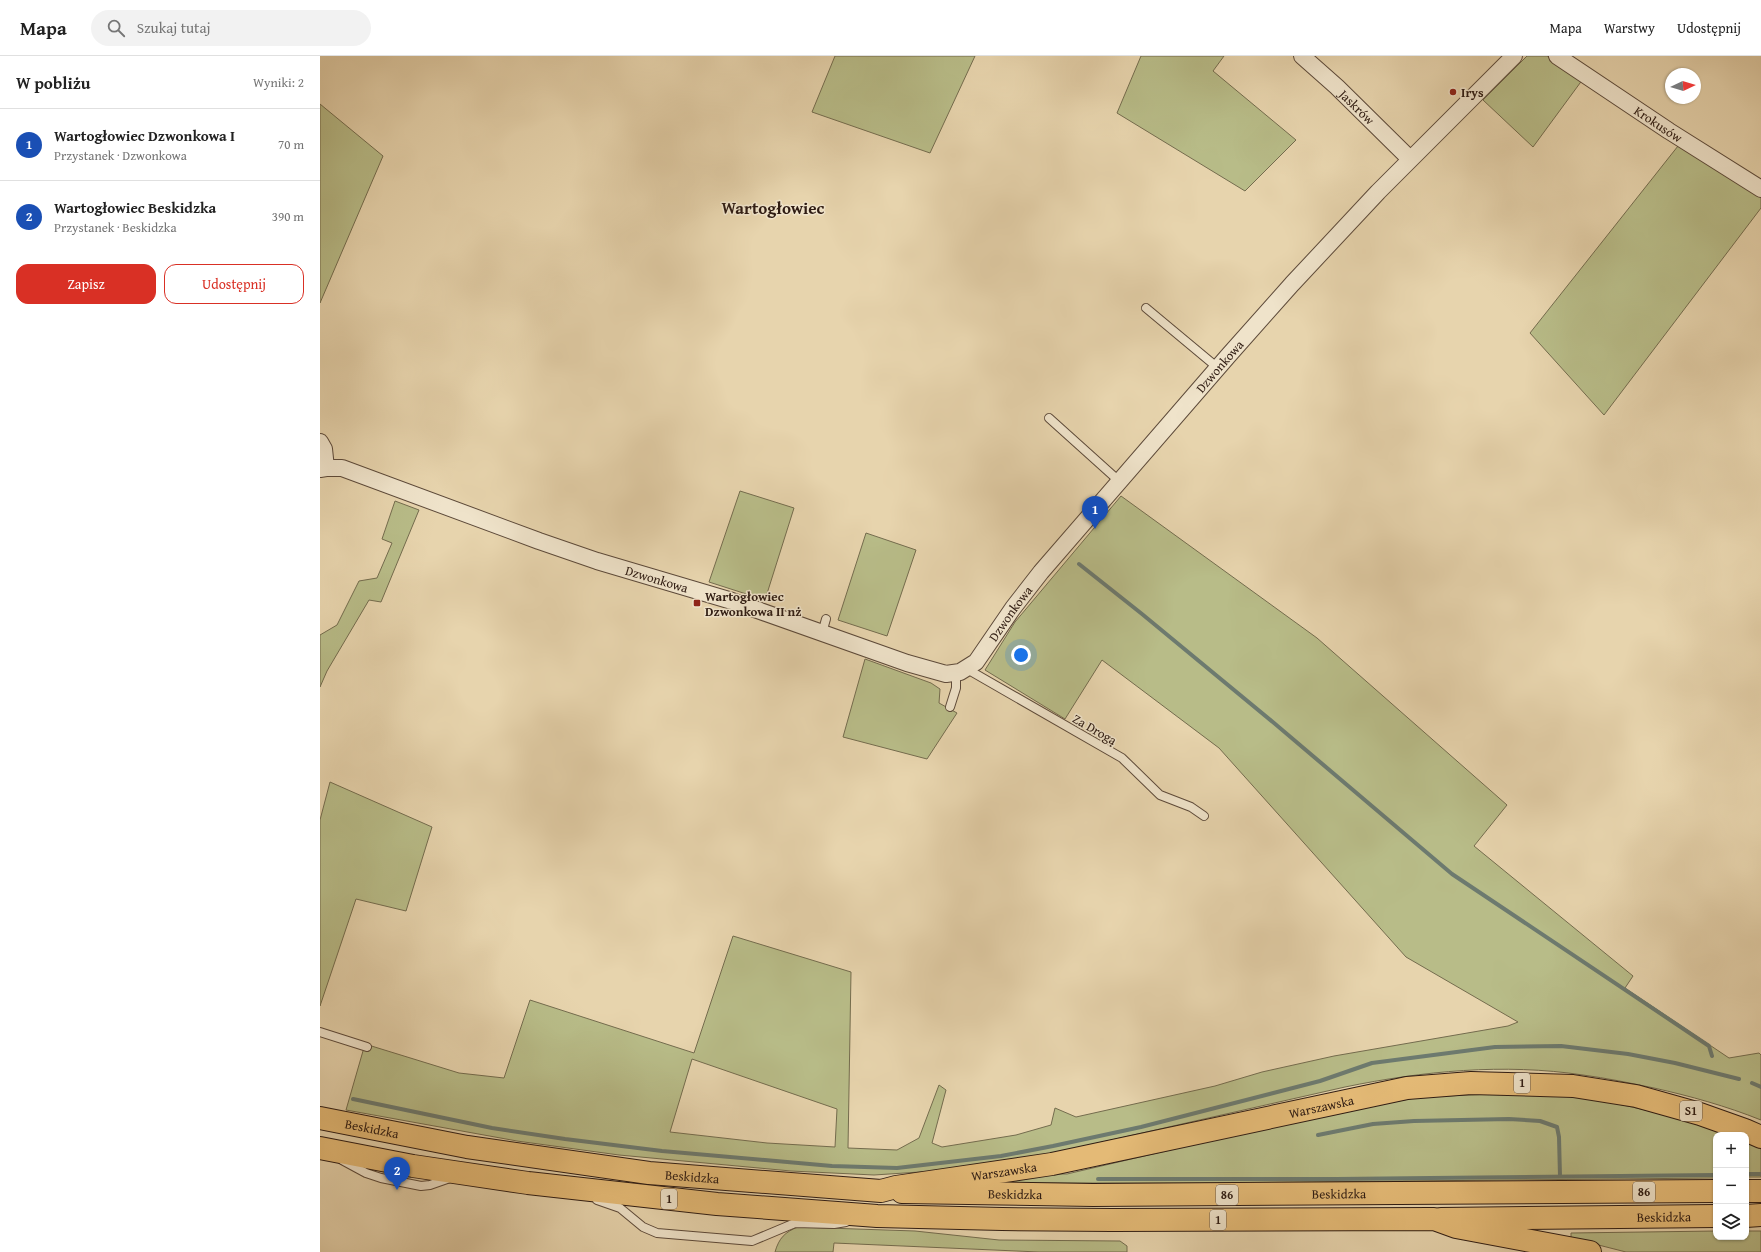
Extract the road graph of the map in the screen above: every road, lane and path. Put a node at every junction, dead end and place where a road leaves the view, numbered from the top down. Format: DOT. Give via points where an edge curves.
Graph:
graph roads {
  1 [pos="1302,56"];
  2 [pos="1514,56"];
  3 [pos="1557,56"];
  4 [pos="1410,160"];
  5 [pos="1761,189"];
  6 [pos="1146,308"];
  7 [pos="1218,368"];
  8 [pos="1049,418"];
  9 [pos="320,442"];
  10 [pos="323,469"];
  11 [pos="1119,481"];
  12 [pos="962,670"];
  13 [pos="950,707"];
  14 [pos="1204,816"];
  15 [pos="320,1032"];
  16 [pos="368,1047"];
  17 [pos="1636,1096"];
  18 [pos="320,1118"];
  19 [pos="1753,1134"];
  20 [pos="320,1148"];
  21 [pos="557,1186"];
  22 [pos="881,1191"];
  23 [pos="1713,1191"];
  24 [pos="1749,1191"];
  25 [pos="1761,1191"];
  26 [pos="1761,1215"];
  27 [pos="877,1216"];
  28 [pos="1713,1216"];
  29 [pos="1749,1216"];
  30 [pos="1434,1219"];
  31 [pos="1590,1252"];
  1 -- 4 [label="street, Jaskrów"];
  2 -- 4 [label="street, Dzwonkowa"];
  3 -- 5 [label="street, Krokusów"];
  4 -- 7 [label="street, Dzwonkowa" via="1292,284"];
  6 -- 7 [label="lane"];
  7 -- 11 [label="street, Dzwonkowa"];
  8 -- 11 [label="lane"];
  9 -- 10 [label="street" via="324,449"];
  10 -- 12 [label="street, Dzwonkowa" via="342,468 589,558 824,626 935,672 946,674"];
  11 -- 12 [label="street, Dzwonkowa" via="1036,578 983,653"];
  12 -- 13 [label="lane"];
  12 -- 14 [label="lane, Za Drogą" via="1122,758 1160,795 1191,807"];
  15 -- 16 [label="lane"];
  17 -- 19 [label="main road, Warszawska / S1" via="1700,1114"];
  17 -- 22 [label="main road, Warszawska / 1" via="1573,1086 1522,1083 1471,1082 1407,1088 1090,1157"];
  18 -- 22 [label="main road, Beskidzka / 1" via="474,1148 649,1173"];
  20 -- 21 [label="main road, Beskidzka / 1" via="413,1166"];
  21 -- 27 [label="main road, Beskidzka / 1" via="717,1204"];
  21 -- 27 [label="lane" via="620,1208 643,1227 657,1233 752,1241 795,1223 834,1224"];
  22 -- 23 [label="main road, Beskidzka / 86" via="1002,1195"];
  24 -- 25 [label="main road"];
  26 -- 29 [label="main road"];
  27 -- 30 [label="main road, Beskidzka / 1" via="1002,1220"];
  28 -- 30 [label="main road, Beskidzka / 86"];
  30 -- 31 [label="main road, 1" via="1456,1227"];
}
